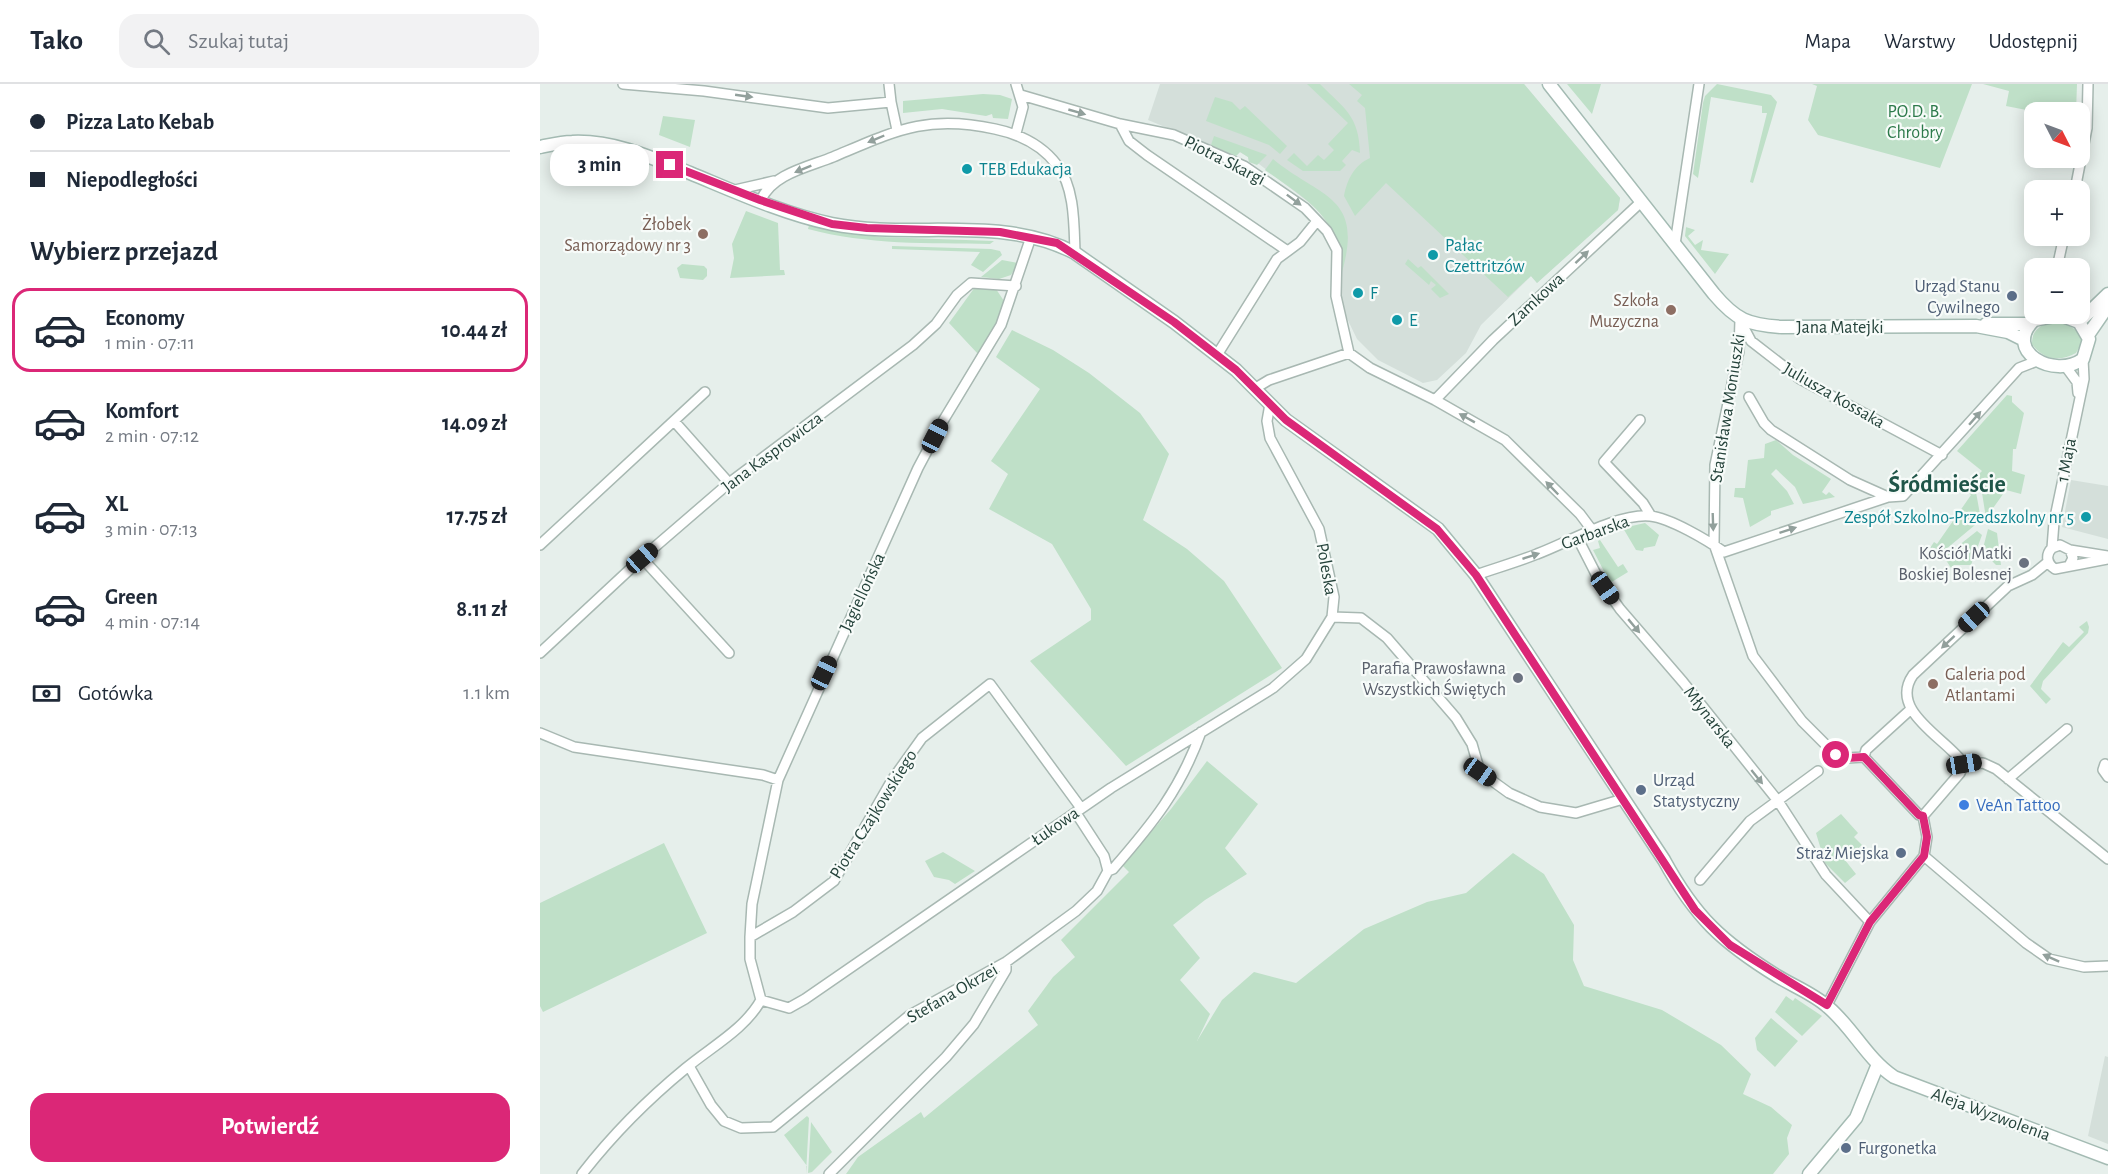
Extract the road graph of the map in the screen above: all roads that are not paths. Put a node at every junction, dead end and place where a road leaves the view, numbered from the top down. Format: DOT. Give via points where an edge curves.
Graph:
graph roads {
  1 [pos="623,84"];
  2 [pos="889,84"];
  3 [pos="1016,84"];
  4 [pos="1549,84"];
  5 [pos="1699,84"];
  6 [pos="2088,84"];
  7 [pos="1021,96"];
  8 [pos="891,102"];
  9 [pos="1120,124"];
  10 [pos="897,130"];
  11 [pos="1016,133"];
  12 [pos="540,147"];
  13 [pos="2077,180"];
  14 [pos="774,181"];
  15 [pos="735,190"];
  16 [pos="760,200"];
  17 [pos="1641,202"];
  18 [pos="1317,221"];
  19 [pos="1031,237"];
  20 [pos="1675,244"];
  21 [pos="1286,250"];
  22 [pos="1075,254"];
  23 [pos="1016,286"];
  24 [pos="2108,294"];
  25 [pos="2108,306"];
  26 [pos="2090,311"];
  27 [pos="2024,319"];
  28 [pos="1740,320"];
  29 [pos="2033,324"];
  30 [pos="2080,324"];
  31 [pos="1976,326"];
  32 [pos="2088,335"];
  33 [pos="2024,340"];
  34 [pos="1349,353"];
  35 [pos="1217,355"];
  36 [pos="2083,358"];
  37 [pos="2037,361"];
  38 [pos="2066,367"];
  39 [pos="1254,389"];
  40 [pos="705,392"];
  41 [pos="1749,397"];
  42 [pos="2079,398"];
  43 [pos="1435,400"];
  44 [pos="1270,404"];
  45 [pos="1640,420"];
  46 [pos="674,421"];
  47 [pos="1942,455"];
  48 [pos="729,483"];
  49 [pos="1888,497"];
  50 [pos="1651,516"];
  51 [pos="2054,522"];
  52 [pos="1592,530"];
  53 [pos="1577,537"];
  54 [pos="1714,544"];
  55 [pos="540,545"];
  56 [pos="2052,548"];
  57 [pos="2067,548"];
  58 [pos="2108,557"];
  59 [pos="642,558"];
  60 [pos="2048,562"];
  61 [pos="2069,566"];
  62 [pos="1476,575"];
  63 [pos="1332,617"];
  64 [pos="540,653"];
  65 [pos="729,653"];
  66 [pos="1910,710"];
  67 [pos="2067,729"];
  68 [pos="1201,732"];
  69 [pos="540,733"];
  70 [pos="1864,757"];
  71 [pos="1964,764"];
  72 [pos="2105,764"];
  73 [pos="1818,771"];
  74 [pos="2108,777"];
  75 [pos="2008,779"];
  76 [pos="778,780"];
  77 [pos="1623,799"];
  78 [pos="1778,801"];
  79 [pos="1079,811"];
  80 [pos="1923,816"];
  81 [pos="1924,856"];
  82 [pos="2108,859"];
  83 [pos="1108,871"];
  84 [pos="1700,880"];
  85 [pos="1870,922"];
  86 [pos="750,937"];
  87 [pos="1006,962"];
  88 [pos="2108,966"];
  89 [pos="761,1000"];
  90 [pos="1827,1005"];
  91 [pos="1878,1064"];
  92 [pos="689,1066"];
  93 [pos="2108,1158"];
  94 [pos="1815,1172"];
  95 [pos="582,1174"];
  96 [pos="829,1174"];
  1 -- 8 [label="street, one-way" via="828,108"];
  2 -- 8 [label="street"];
  3 -- 7 [label="street"];
  4 -- 17 [label="street"];
  5 -- 20 [label="street"];
  6 -- 13 [label="street" via="2087,128"];
  7 -- 9 [label="street, Piotra Skargi, one-way"];
  7 -- 11 [label="street" via="1023,107"];
  8 -- 10 [label="street"];
  9 -- 18 [label="street, Piotra Skargi, one-way" via="1174,135 1244,166"];
  9 -- 21 [label="street" via="1129,141 1147,155"];
  10 -- 11 [label="street" via="949,122"];
  10 -- 14 [label="street, one-way"];
  11 -- 22 [label="street" via="1057,164 1063,176 1073,217"];
  12 -- 15 [label="street, Aleja Wyzwolenia" via="572,142 632,150"];
  14 -- 15 [label="street"];
  14 -- 16 [label="street"];
  15 -- 16 [label="street, Aleja Wyzwolenia"];
  16 -- 19 [label="street, Aleja Wyzwolenia" via="816,219 867,228 1000,232"];
  17 -- 20 [label="street"];
  43 -- 17 [label="street, Zamkowa, one-way" via="1493,340"];
  18 -- 21 [label="street" via="1300,242"];
  18 -- 34 [label="street, Piotra Skargi" via="1334,240 1337,250 1336,296"];
  19 -- 22 [label="street, Aleja Wyzwolenia" via="1057,243"];
  19 -- 23 [label="street, Jagiellońska"];
  20 -- 28 [label="street"];
  21 -- 35 [label="street"];
  22 -- 35 [label="street, Aleja Wyzwolenia"];
  23 -- 48 [label="street, Jana Kasprowicza" via="971,283 913,345"];
  23 -- 76 [label="street, Jagiellońska" via="1001,325 918,468"];
  24 -- 26 [label="street"];
  25 -- 32 [label="street"];
  27 -- 31 [label="street, Jana Matejki"];
  28 -- 31 [label="street, Jana Matejki" via="1782,327"];
  28 -- 47 [label="street, Juliusza Kossaka" via="1750,341 1800,379"];
  28 -- 54 [label="street, Stanisława Moniuszki, one-way" via="1739,351 1715,465"];
  29 -- 33 [label="street"];
  30 -- 32 [label="street"];
  31 -- 33 [label="street, Jana Matejki" via="2008,332"];
  32 -- 36 [label="street" via="2089,346"];
  33 -- 37 [label="street"];
  34 -- 39 [label="street" via="1269,380"];
  34 -- 43 [label="street" via="1370,368"];
  35 -- 39 [label="street, Aleja Wyzwolenia"];
  36 -- 38 [label="street"];
  36 -- 42 [label="street, 1 Maja" via="2084,379"];
  37 -- 38 [label="street"];
  47 -- 37 [label="street, one-way" via="2019,368"];
  38 -- 42 [label="street" via="2078,382"];
  39 -- 44 [label="street, Aleja Wyzwolenia"];
  40 -- 46 [label="street"];
  41 -- 49 [label="street" via="1771,430 1850,480"];
  42 -- 51 [label="street, 1 Maja"];
  52 -- 43 [label="street, one-way" via="1505,440"];
  44 -- 62 [label="street, Aleja Wyzwolenia" via="1330,453 1437,529"];
  44 -- 63 [label="street, Poleska" via="1270,438 1319,530 1334,597"];
  45 -- 50 [label="street" via="1604,462"];
  46 -- 48 [label="street"];
  46 -- 55 [label="street"];
  47 -- 49 [label="street" via="1903,495"];
  48 -- 59 [label="street, Jana Kasprowicza"];
  54 -- 49 [label="street, Garbarska, one-way" via="1724,552"];
  50 -- 52 [label="street, Garbarska"];
  50 -- 54 [label="street, Garbarska"];
  51 -- 56 [label="street, 1 Maja"];
  51 -- 57 [label="street"];
  52 -- 53 [label="street, Garbarska"];
  62 -- 53 [label="street, Garbarska, one-way"];
  53 -- 78 [label="street, Młynarska, one-way" via="1620,609"];
  54 -- 70 [label="street, Stanisława Moniuszki" via="1753,656 1806,726 1836,755"];
  56 -- 57 [label="street"];
  56 -- 60 [label="street"];
  57 -- 58 [label="street"];
  57 -- 61 [label="street" via="2073,558"];
  58 -- 61 [label="street"];
  59 -- 64 [label="street, Jana Kasprowicza"];
  59 -- 65 [label="street"];
  60 -- 61 [label="street" via="2055,569"];
  60 -- 66 [label="street, one-way" via="2008,586 1913,675 1905,694"];
  62 -- 77 [label="street, Aleja Wyzwolenia"];
  63 -- 68 [label="street, Łukowa" via="1305,659 1273,688"];
  63 -- 77 [label="street, Poleska" via="1361,618 1387,638 1456,718 1472,744 1480,772 1509,792 1540,807 1576,813"];
  66 -- 70 [label="street" via="1866,750"];
  66 -- 71 [label="street"];
  67 -- 75 [label="street"];
  68 -- 79 [label="street, Łukowa"];
  68 -- 83 [label="street" via="1167,804"];
  69 -- 76 [label="street" via="574,747"];
  70 -- 80 [label="street"];
  71 -- 75 [label="street" via="1983,763"];
  71 -- 80 [label="street"];
  72 -- 74 [label="street" via="2103,770"];
  73 -- 78 [label="street"];
  75 -- 82 [label="street"];
  76 -- 86 [label="street, Jagiellońska" via="752,904"];
  77 -- 90 [label="street, Aleja Wyzwolenia" via="1703,920 1745,955"];
  78 -- 84 [label="street" via="1745,826"];
  78 -- 85 [label="street, Młynarska" via="1826,874"];
  79 -- 83 [label="street"];
  79 -- 86 [label="street, Piotra Czajkowskiego" via="990,684 933,727 916,746 834,881 793,912"];
  79 -- 89 [label="street, Łukowa" via="805,999 789,1008"];
  80 -- 81 [label="street" via="1927,837"];
  81 -- 85 [label="street"];
  88 -- 81 [label="street, one-way" via="2078,966 2049,959"];
  83 -- 87 [label="street" via="1097,891 1076,911"];
  85 -- 90 [label="street"];
  86 -- 89 [label="street, Jagiellońska" via="750,959"];
  87 -- 92 [label="street, Stefana Okrzei" via="910,1015 773,1127 741,1128 724,1121"];
  87 -- 96 [label="street, Stefana Okrzei" via="1006,970 974,1024 946,1058"];
  89 -- 92 [label="street" via="747,1019"];
  90 -- 91 [label="street, Aleja Wyzwolenia"];
  91 -- 93 [label="street, Aleja Wyzwolenia" via="1894,1077"];
  91 -- 94 [label="street" via="1856,1118"];
  92 -- 95 [label="street" via="622,1125"];
}
